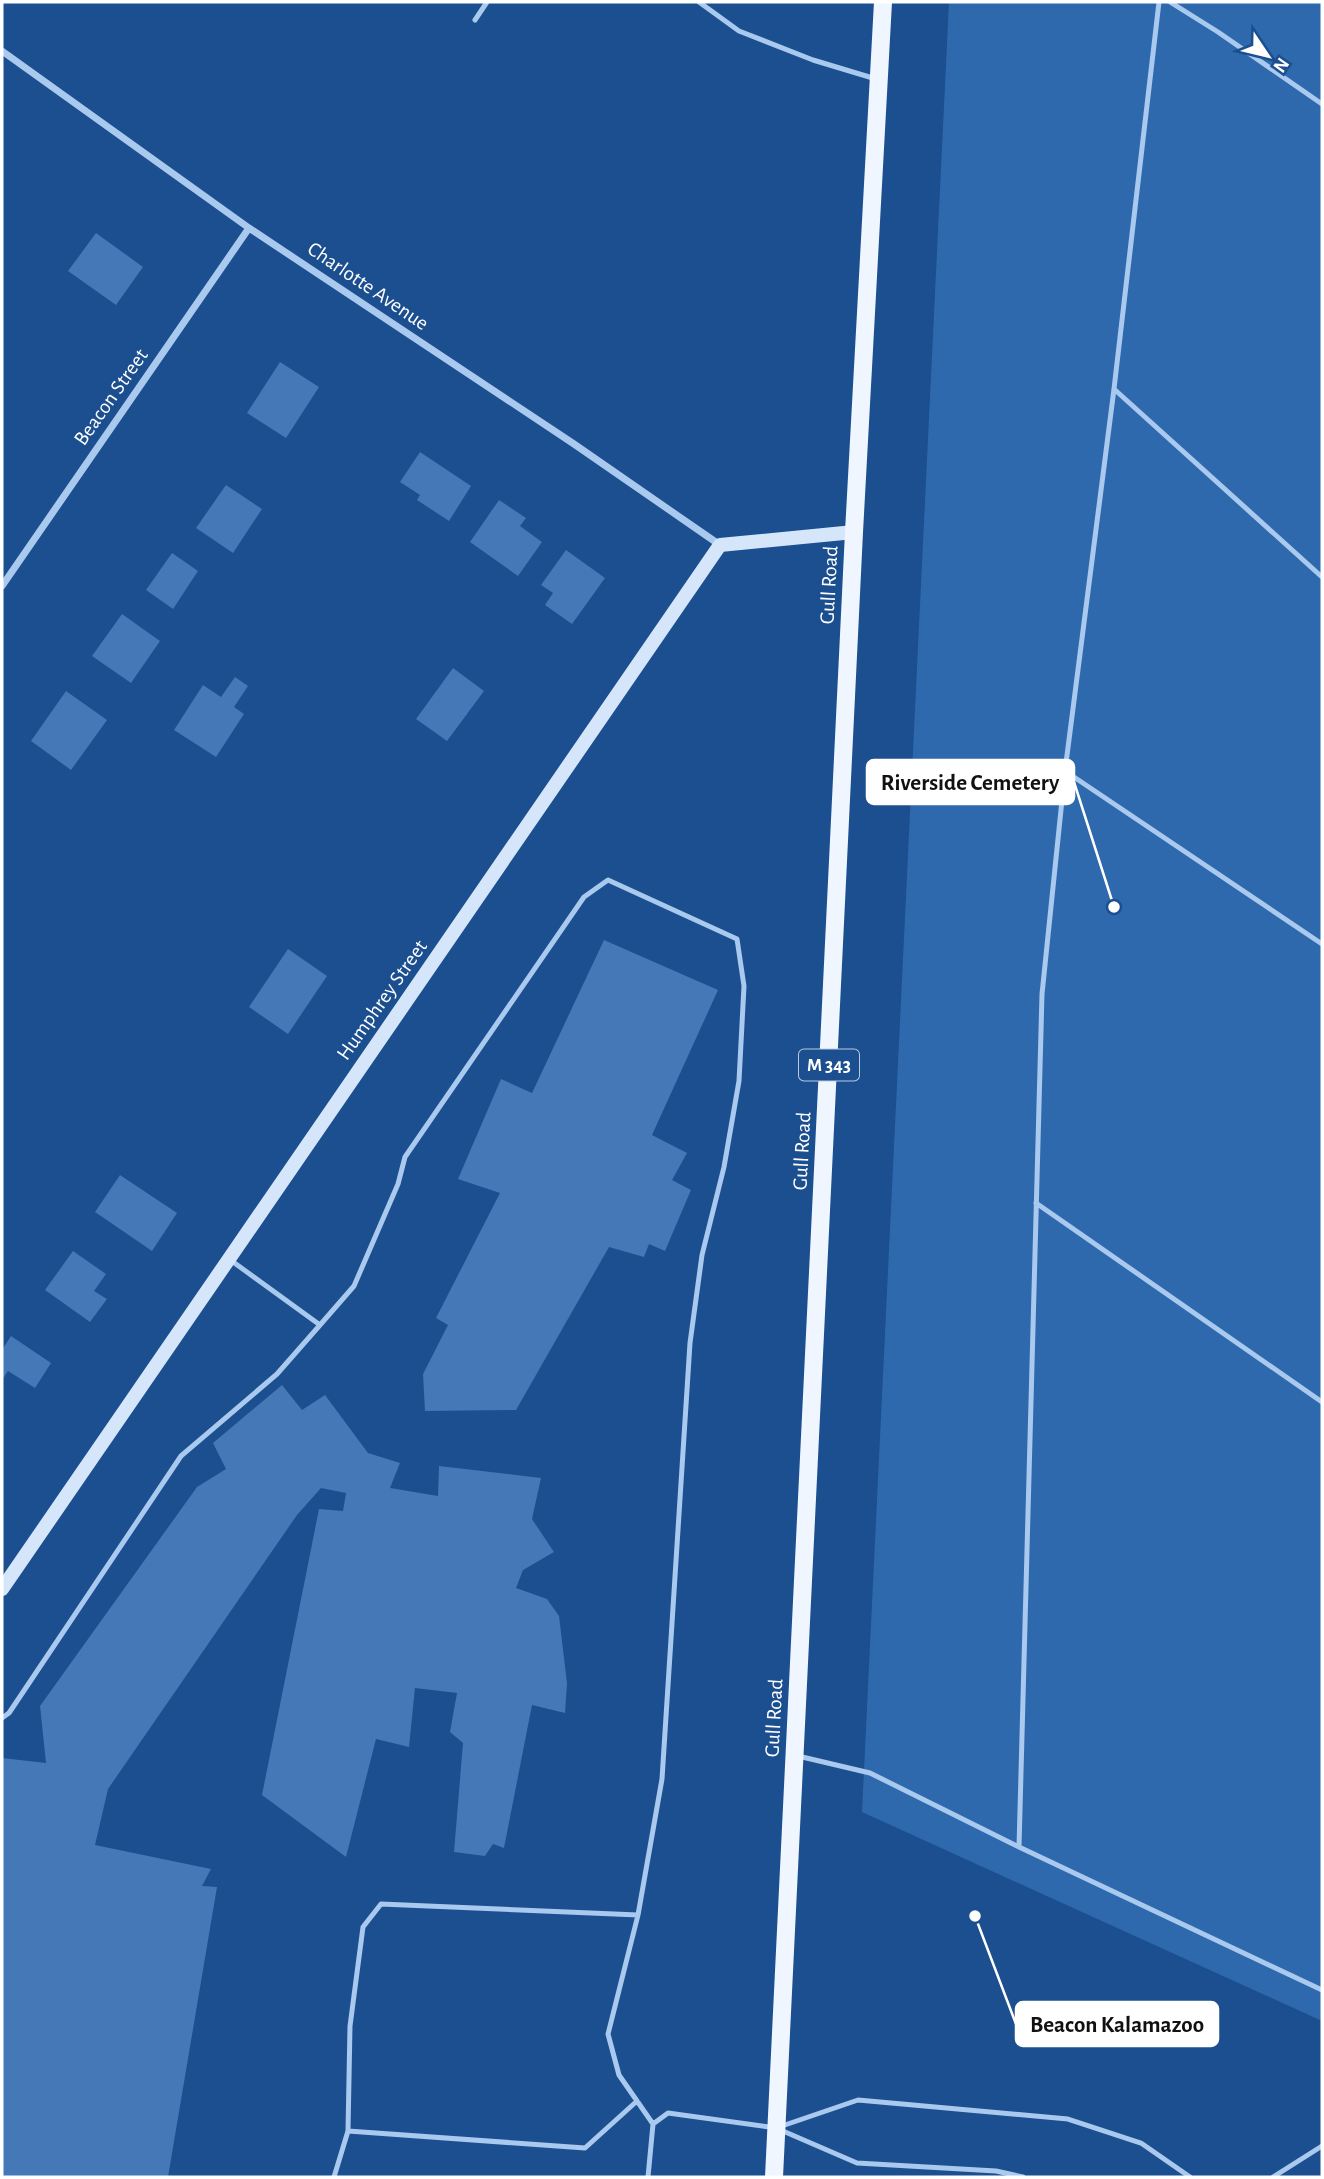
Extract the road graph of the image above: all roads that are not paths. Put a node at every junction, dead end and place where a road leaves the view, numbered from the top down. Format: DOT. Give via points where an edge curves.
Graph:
graph roads {
  1 [pos="487,2"];
  2 [pos="699,2"];
  3 [pos="883,2"];
  4 [pos="1159,2"];
  5 [pos="1170,2"];
  6 [pos="475,20"];
  7 [pos="2,51"];
  8 [pos="879,80"];
  9 [pos="1322,104"];
  10 [pos="249,228"];
  11 [pos="1114,389"];
  12 [pos="855,532"];
  13 [pos="720,545"];
  14 [pos="1322,577"];
  15 [pos="2,586"];
  16 [pos="1065,771"];
  17 [pos="1322,944"];
  18 [pos="1036,1203"];
  19 [pos="229,1259"];
  20 [pos="320,1325"];
  21 [pos="1322,1402"];
  22 [pos="4,1582"];
  23 [pos="2,1718"];
  24 [pos="795,1755"];
  25 [pos="1019,1847"];
  26 [pos="638,1915"];
  27 [pos="1322,1990"];
  28 [pos="636,2101"];
  29 [pos="653,2124"];
  30 [pos="776,2128"];
  31 [pos="348,2131"];
  32 [pos="1322,2146"];
  33 [pos="334,2177"];
  34 [pos="648,2177"];
  35 [pos="774,2177"];
  36 [pos="1023,2177"];
  37 [pos="1190,2177"];
  38 [pos="1273,2177"];
  1 -- 6 [label="lane"];
  2 -- 8 [label="lane" via="739,31 813,61"];
  3 -- 8 [label="main road, Gull Road / M 343"];
  4 -- 11 [label="lane"];
  5 -- 9 [label="lane"];
  7 -- 10 [label="street, Charlotte Avenue"];
  8 -- 12 [label="main road, Gull Road / M 343"];
  10 -- 13 [label="street, Charlotte Avenue"];
  10 -- 15 [label="street, Beacon Street"];
  11 -- 14 [label="lane"];
  11 -- 16 [label="lane"];
  12 -- 13 [label="street"];
  12 -- 24 [label="main road, Gull Road / M 343"];
  13 -- 19 [label="street, Humphrey Street"];
  16 -- 17 [label="lane"];
  16 -- 18 [label="lane" via="1042,994"];
  18 -- 21 [label="lane"];
  18 -- 25 [label="lane"];
  19 -- 20 [label="lane"];
  19 -- 22 [label="street, Humphrey Street"];
  20 -- 23 [label="lane" via="277,1374 181,1457"];
  20 -- 26 [label="lane" via="354,1286 405,1157 584,897 608,880 737,939 744,986 739,1081 702,1255 690,1343 662,1779"];
  24 -- 25 [label="lane" via="870,1773"];
  24 -- 30 [label="main road, Gull Road / M 343"];
  25 -- 27 [label="lane"];
  26 -- 28 [label="lane" via="608,2034 620,2075"];
  26 -- 31 [label="lane" via="381,1904 363,1927 350,2026"];
  28 -- 29 [label="lane"];
  28 -- 31 [label="lane" via="584,2148"];
  29 -- 30 [label="lane" via="668,2113"];
  29 -- 34 [label="lane"];
  30 -- 35 [label="main road, Gull Road / M 343"];
  30 -- 36 [label="lane" via="857,2163 996,2171"];
  30 -- 37 [label="lane" via="858,2100 1068,2119 1141,2143"];
  31 -- 33 [label="lane"];
  32 -- 38 [label="lane"];
}
